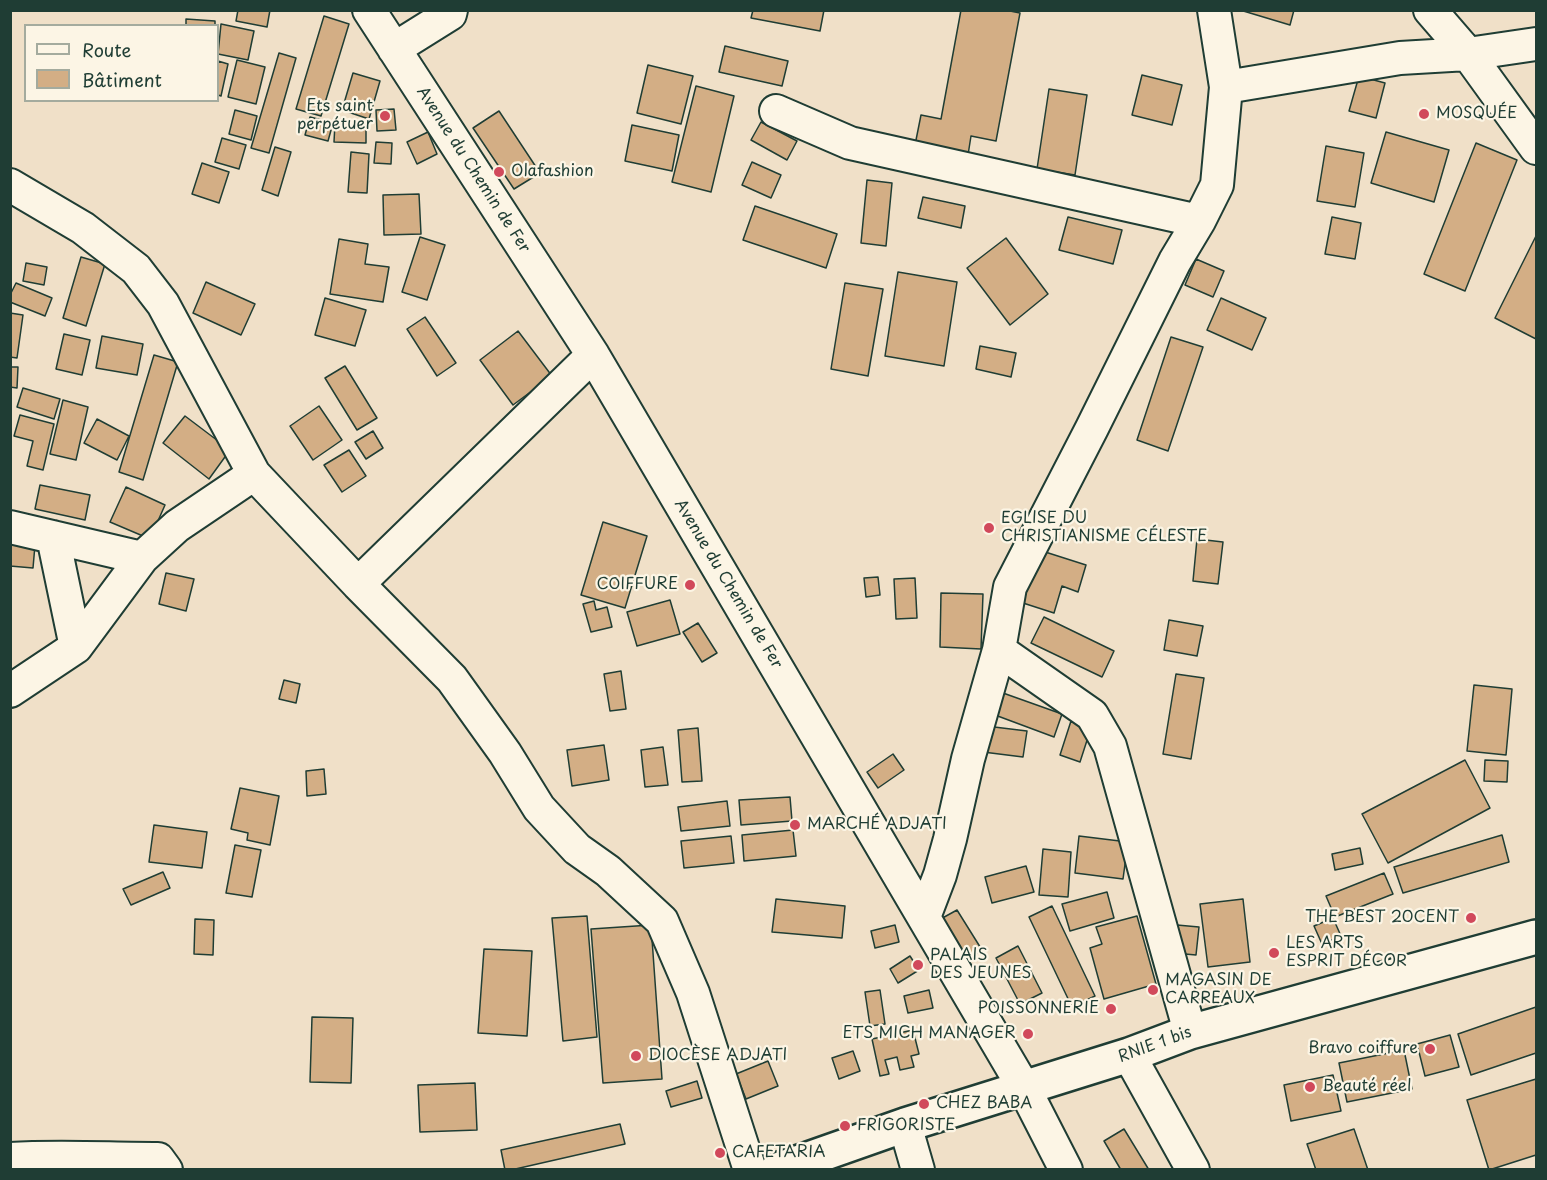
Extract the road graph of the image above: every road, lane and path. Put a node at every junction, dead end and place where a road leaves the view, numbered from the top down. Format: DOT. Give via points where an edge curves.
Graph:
graph roads {
  1 [pos="369,10"];
  2 [pos="451,10"];
  3 [pos="1214,10"];
  4 [pos="1430,10"];
  5 [pos="1536,44"];
  6 [pos="394,49"];
  7 [pos="1468,54"];
  8 [pos="1226,87"];
  9 [pos="776,111"];
  10 [pos="1536,148"];
  11 [pos="10,185"];
  12 [pos="1199,221"];
  13 [pos="593,356"];
  14 [pos="254,474"];
  15 [pos="10,527"];
  16 [pos="53,537"];
  17 [pos="142,558"];
  18 [pos="358,585"];
  19 [pos="76,647"];
  20 [pos="999,650"];
  21 [pos="10,691"];
  22 [pos="924,917"];
  23 [pos="1536,937"];
  24 [pos="1190,1032"];
  25 [pos="1129,1055"];
  26 [pos="1024,1088"];
  27 [pos="904,1125"];
  28 [pos="10,1159"];
  29 [pos="166,1170"];
  30 [pos="750,1170"];
  31 [pos="777,1170"];
  32 [pos="918,1170"];
  33 [pos="1066,1170"];
  34 [pos="1193,1170"];
  1 -- 6 [label="street, Avenue du Chemin de Fer"];
  2 -- 6 [label="street"];
  3 -- 8 [label="street"];
  4 -- 7 [label="street"];
  5 -- 7 [label="street"];
  6 -- 13 [label="street, Avenue du Chemin de Fer"];
  7 -- 8 [label="street" via="1400,58"];
  7 -- 10 [label="street"];
  8 -- 12 [label="street" via="1217,185"];
  9 -- 12 [label="street" via="850,142"];
  11 -- 14 [label="street" via="83,228 136,269 163,304"];
  12 -- 20 [label="street" via="1174,261 1010,586"];
  13 -- 18 [label="street"];
  13 -- 22 [label="street, Avenue du Chemin de Fer"];
  14 -- 17 [label="street" via="177,526"];
  14 -- 18 [label="street"];
  15 -- 16 [label="street"];
  16 -- 17 [label="street"];
  16 -- 19 [label="street"];
  17 -- 19 [label="street"];
  18 -- 30 [label="street" via="452,679 539,808 577,849 608,871 662,921 693,993"];
  19 -- 21 [label="street"];
  20 -- 22 [label="street" via="940,875"];
  20 -- 24 [label="street" via="1092,715 1110,746"];
  22 -- 26 [label="street, Avenue du Chemin de Fer"];
  23 -- 24 [label="main road, RNIE 1 bis"];
  24 -- 25 [label="main road, RNIE 1 bis"];
  25 -- 26 [label="main road, RNIE 1 bis"];
  25 -- 34 [label="street"];
  26 -- 27 [label="main road, RNIE 1 bis"];
  26 -- 33 [label="street, Avenue du Chemin de Fer"];
  27 -- 31 [label="main road, RNIE 1 bis"];
  27 -- 32 [label="street"];
  28 -- 29 [label="street" via="158,1159"];
}
